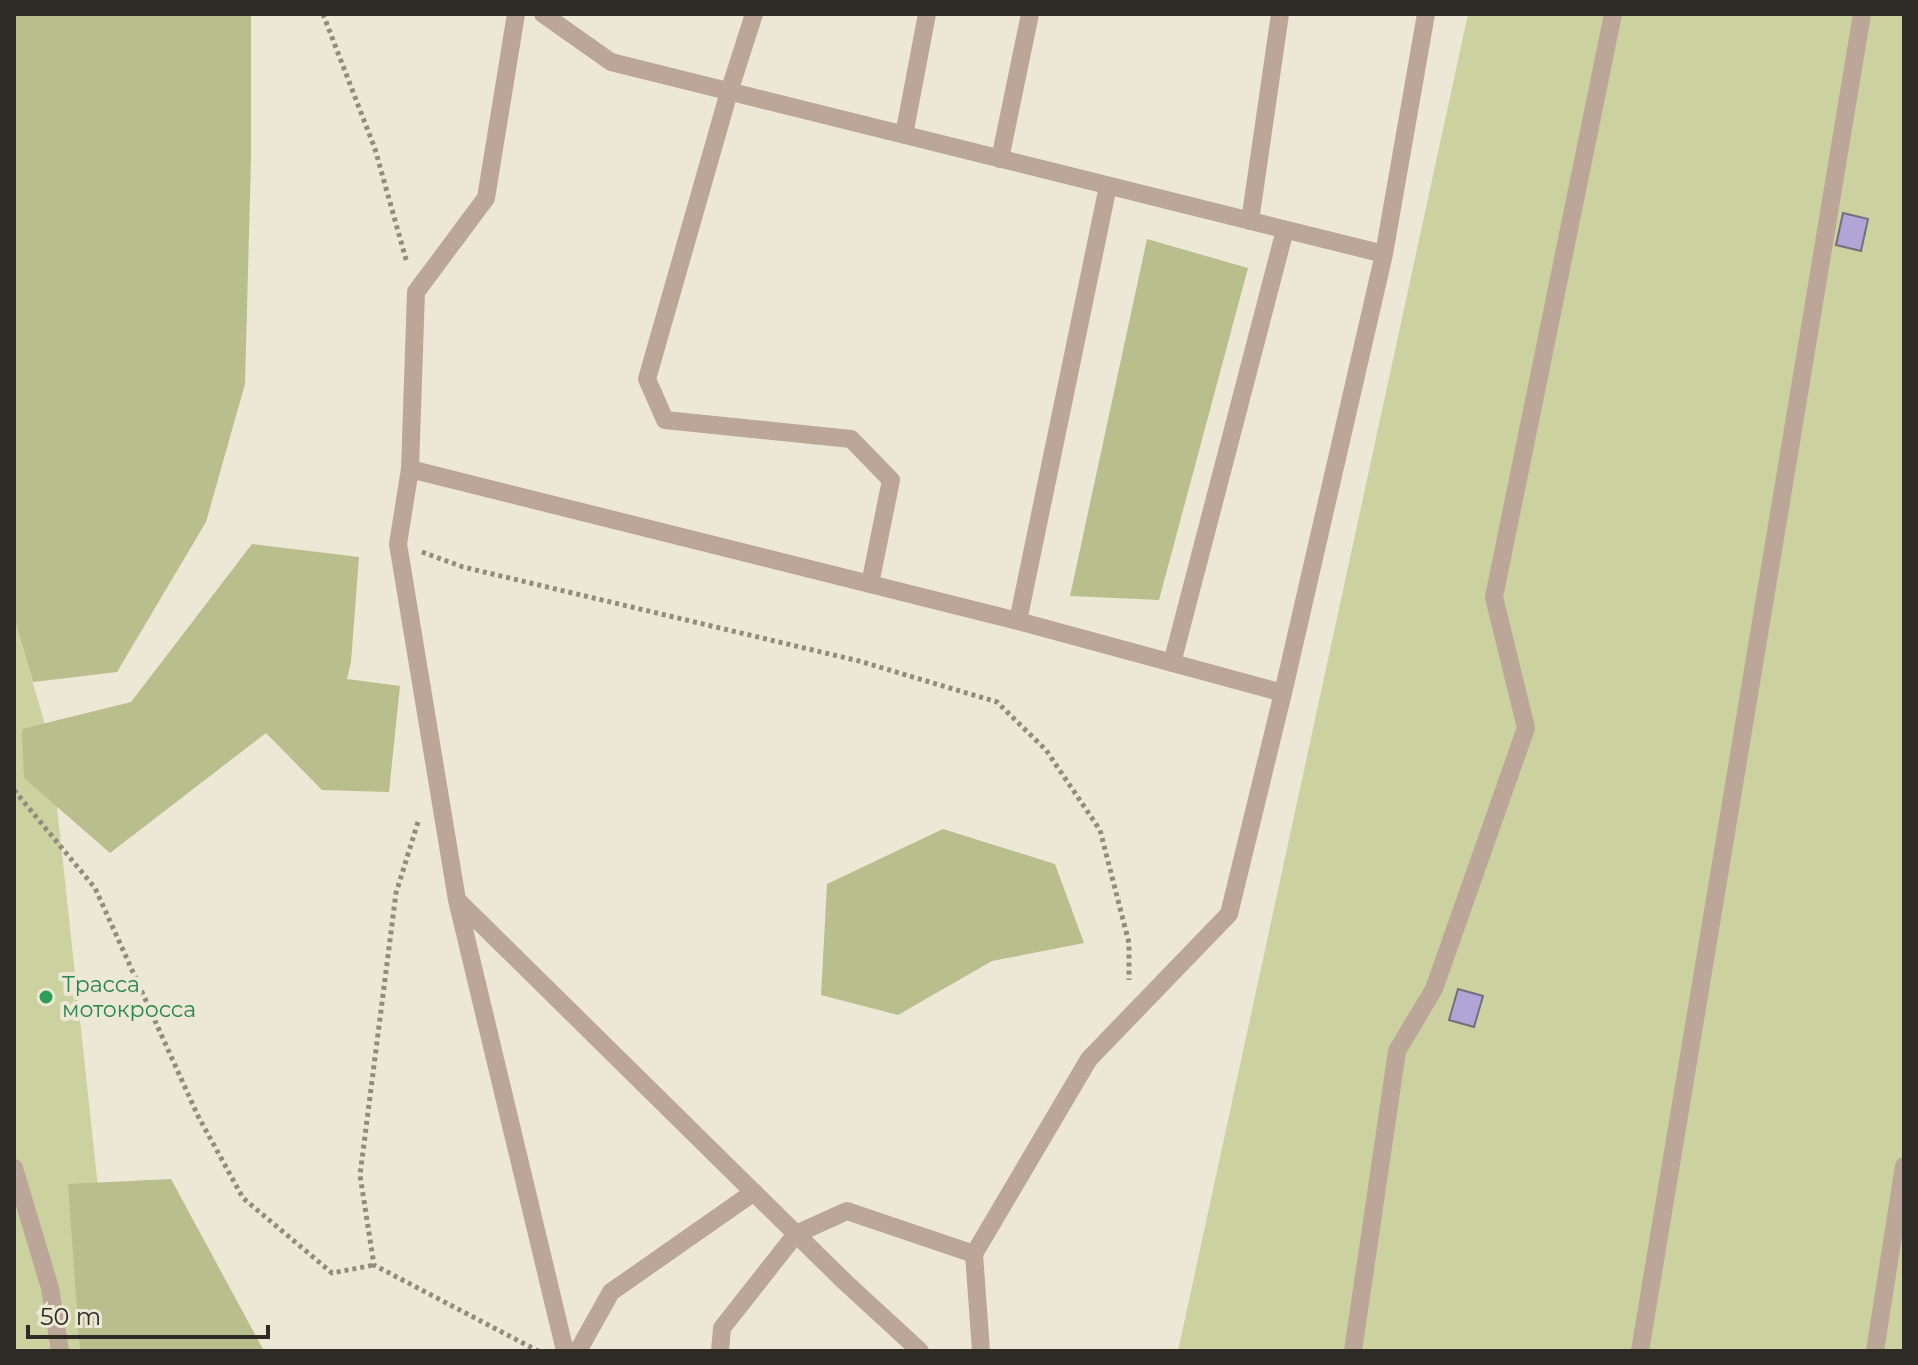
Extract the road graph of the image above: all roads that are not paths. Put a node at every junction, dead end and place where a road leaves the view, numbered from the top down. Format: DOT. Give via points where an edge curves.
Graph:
graph roads {
  1 [pos="516,14"];
  2 [pos="543,14"];
  3 [pos="754,14"];
  4 [pos="927,14"];
  5 [pos="1030,14"];
  6 [pos="1280,14"];
  7 [pos="1426,14"];
  8 [pos="1613,14"];
  9 [pos="1862,14"];
  10 [pos="729,92"];
  11 [pos="904,135"];
  12 [pos="1000,159"];
  13 [pos="1108,186"];
  14 [pos="1250,221"];
  15 [pos="1285,230"];
  16 [pos="1384,254"];
  17 [pos="410,469"];
  18 [pos="870,584"];
  19 [pos="1018,621"];
  20 [pos="1172,663"];
  21 [pos="1283,693"];
  22 [pos="457,900"];
  23 [pos="1904,1166"];
  24 [pos="14,1168"];
  25 [pos="754,1192"];
  26 [pos="796,1234"];
  27 [pos="974,1254"];
  28 [pos="920,1350"];
  29 [pos="60,1351"];
  30 [pos="565,1351"];
  31 [pos="578,1351"];
  32 [pos="720,1351"];
  33 [pos="981,1351"];
  34 [pos="1353,1351"];
  35 [pos="1640,1351"];
  36 [pos="1875,1351"];
  1 -- 17 [label="lane" via="486,198 416,292"];
  2 -- 10 [label="lane" via="611,62"];
  3 -- 10 [label="lane"];
  4 -- 11 [label="lane"];
  5 -- 12 [label="lane"];
  6 -- 14 [label="lane"];
  7 -- 16 [label="lane"];
  8 -- 34 [label="lane" via="1494,597 1526,728 1434,989 1397,1051"];
  9 -- 35 [label="lane"];
  10 -- 11 [label="lane"];
  10 -- 18 [label="lane" via="647,379 665,420 851,439 891,480"];
  11 -- 12 [label="lane"];
  12 -- 13 [label="lane"];
  13 -- 14 [label="lane"];
  13 -- 19 [label="lane"];
  14 -- 15 [label="lane"];
  15 -- 16 [label="lane"];
  15 -- 20 [label="lane"];
  16 -- 21 [label="lane"];
  17 -- 18 [label="lane"];
  17 -- 22 [label="lane" via="398,544"];
  18 -- 19 [label="lane"];
  19 -- 20 [label="lane"];
  20 -- 21 [label="lane"];
  21 -- 27 [label="lane" via="1229,914 1089,1059"];
  22 -- 25 [label="lane"];
  22 -- 30 [label="lane"];
  23 -- 36 [label="lane"];
  24 -- 29 [label="lane" via="50,1288"];
  25 -- 26 [label="lane"];
  25 -- 31 [label="lane" via="611,1292"];
  26 -- 27 [label="lane" via="847,1211"];
  26 -- 28 [label="lane"];
  26 -- 32 [label="lane" via="722,1328"];
  27 -- 33 [label="lane"];
}
